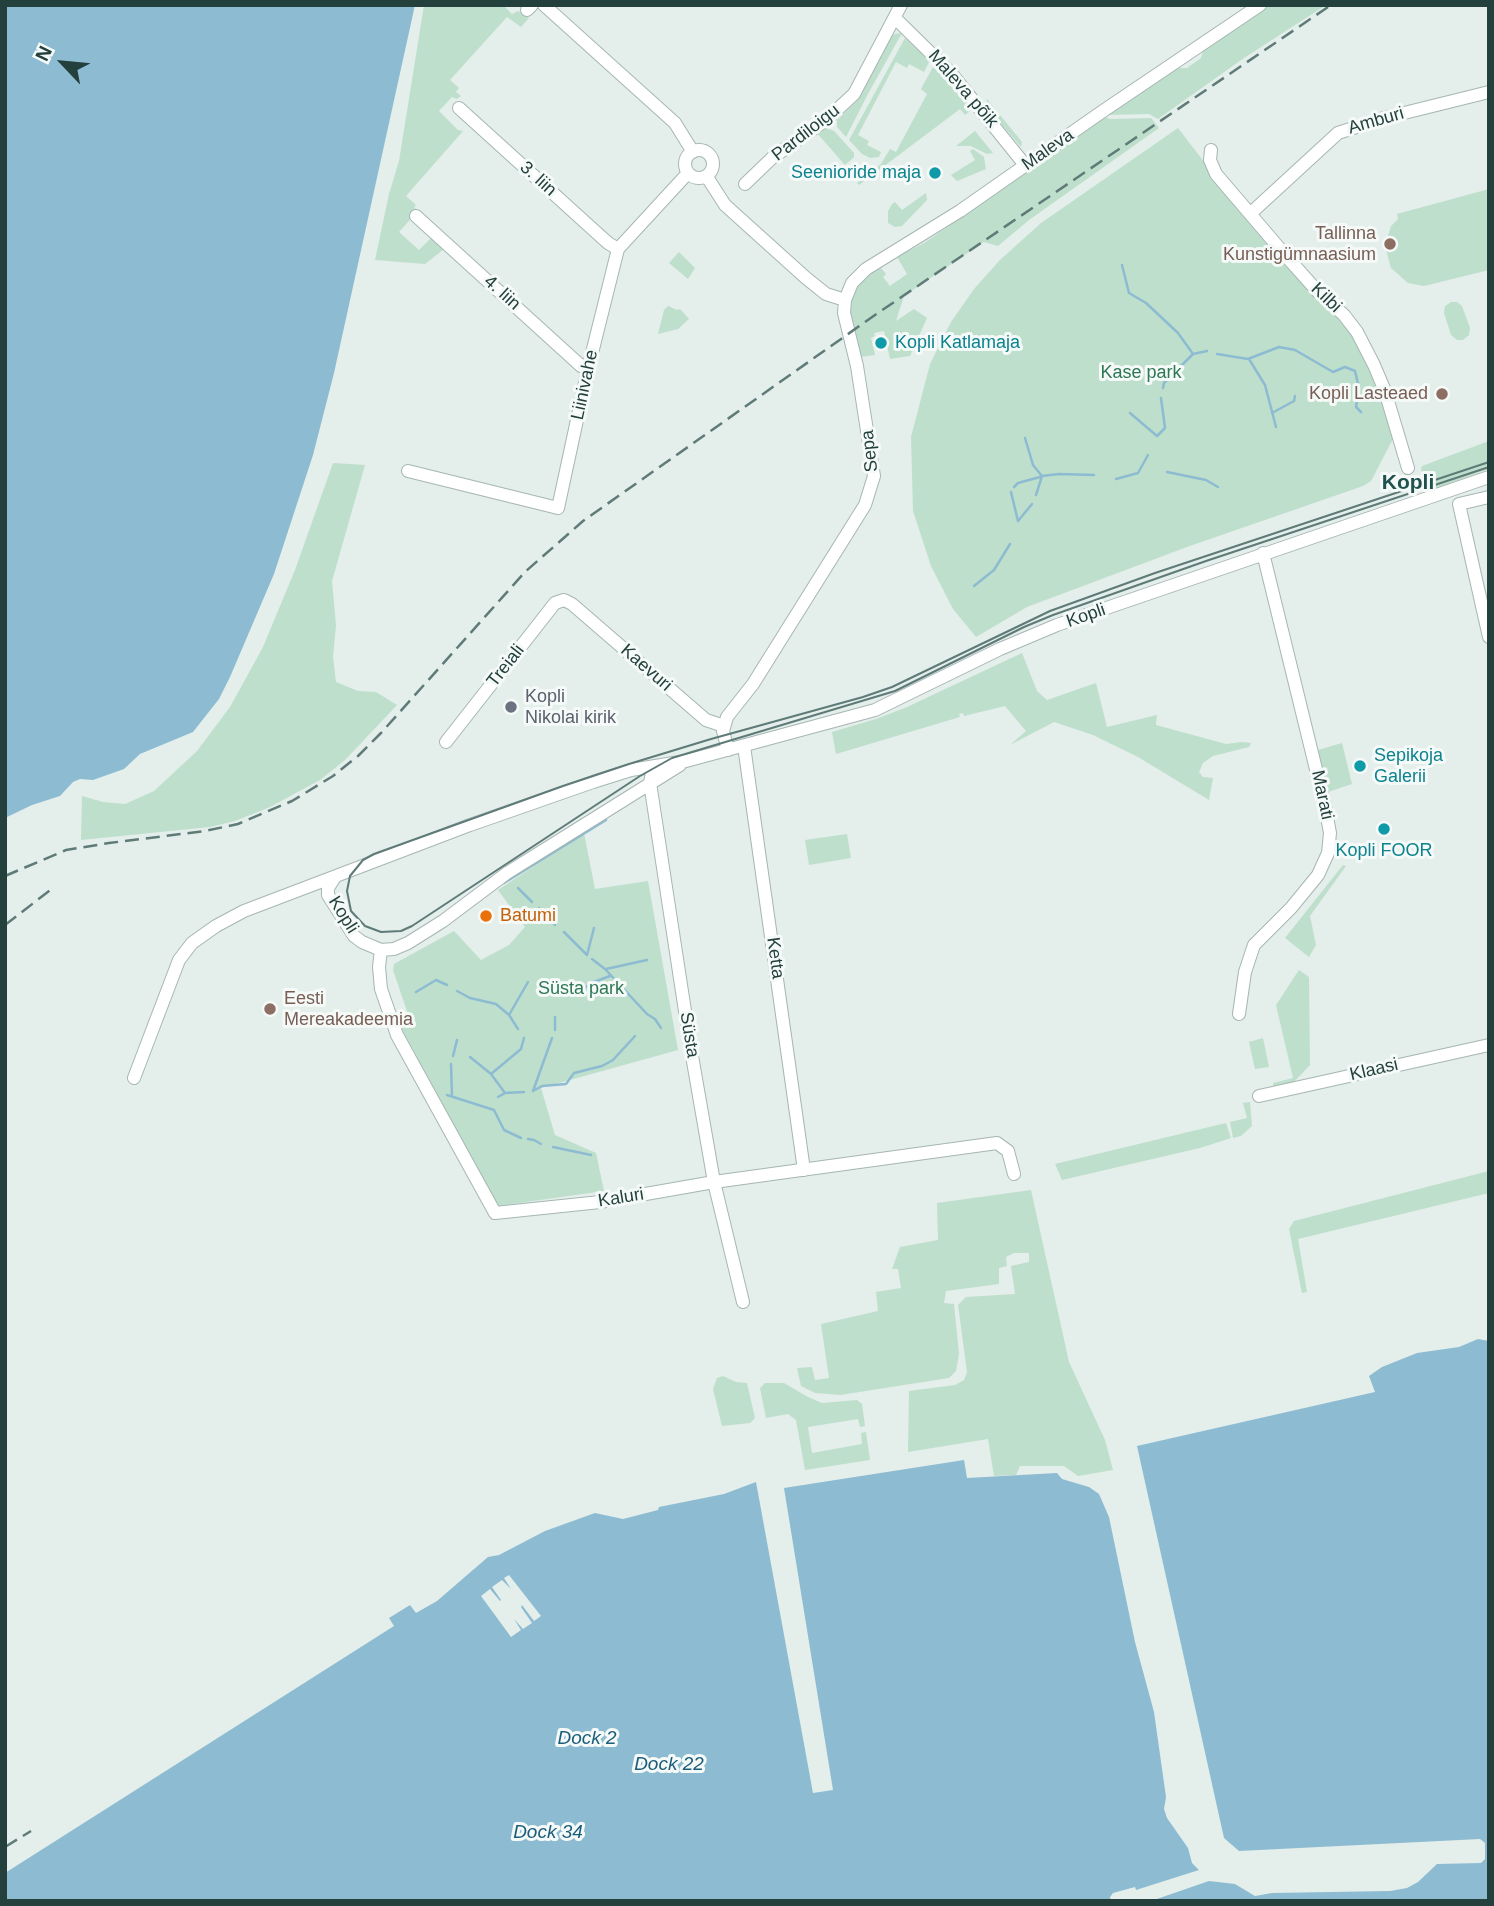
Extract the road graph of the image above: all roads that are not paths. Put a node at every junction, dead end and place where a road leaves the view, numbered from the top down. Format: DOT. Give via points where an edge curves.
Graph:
graph roads {
  1 [pos="544,5"];
  2 [pos="901,5"];
  3 [pos="1260,5"];
  4 [pos="895,18"];
  5 [pos="1489,92"];
  6 [pos="459,108"];
  7 [pos="1211,150"];
  8 [pos="693,152"];
  9 [pos="1025,165"];
  10 [pos="688,173"];
  11 [pos="706,177"];
  12 [pos="746,184"];
  13 [pos="1251,213"];
  14 [pos="416,216"];
  15 [pos="618,249"];
  16 [pos="845,300"];
  17 [pos="588,369"];
  18 [pos="1408,468"];
  19 [pos="408,471"];
  20 [pos="1489,477"];
  21 [pos="1489,497"];
  22 [pos="1264,553"];
  23 [pos="572,604"];
  24 [pos="1488,628"];
  25 [pos="724,726"];
  26 [pos="446,742"];
  27 [pos="744,746"];
  28 [pos="728,750"];
  29 [pos="686,761"];
  30 [pos="649,767"];
  31 [pos="650,783"];
  32 [pos="335,877"];
  33 [pos="278,898"];
  34 [pos="332,904"];
  35 [pos="382,950"];
  36 [pos="1239,1014"];
  37 [pos="1489,1045"];
  38 [pos="134,1079"];
  39 [pos="1259,1096"];
  40 [pos="804,1170"];
  41 [pos="1014,1174"];
  42 [pos="714,1182"];
  43 [pos="743,1302"];
  1 -- 8 [label="street" via="675,123"];
  2 -- 4 [label="street, Pardiloigu"];
  3 -- 9 [label="street, Maleva"];
  4 -- 9 [label="street, Maleva põik" via="951,72"];
  4 -- 12 [label="street, Pardiloigu" via="854,94"];
  5 -- 13 [label="street, Amburi" via="1338,133"];
  6 -- 15 [label="street, 3. liin"];
  7 -- 13 [label="street, Kilbi" via="1216,174"];
  8 -- 10 [label="street" via="686,161"];
  8 -- 11 [label="street" via="704,151 713,159"];
  9 -- 16 [label="street, Maleva" via="866,270"];
  10 -- 11 [label="street"];
  10 -- 15 [label="street, Liinivahe"];
  11 -- 16 [label="street" via="725,205 806,278 826,294"];
  13 -- 18 [label="street, Kilbi" via="1357,332 1385,391"];
  14 -- 17 [label="street, 4. liin"];
  15 -- 17 [label="street, Liinivahe"];
  16 -- 25 [label="street, Sepa" via="874,475 865,505"];
  17 -- 19 [label="street, Liinivahe" via="558,508"];
  20 -- 22 [label="street, Kopli"];
  21 -- 24 [label="street" via="1460,504"];
  22 -- 27 [label="street, Kopli" via="1057,625 875,710"];
  22 -- 36 [label="street, Marati" via="1330,833 1328,853 1318,875 1254,945"];
  23 -- 25 [label="street, Kaevuri" via="701,716"];
  23 -- 26 [label="street, Treiali" via="564,600 555,603"];
  25 -- 28 [label="street"];
  27 -- 28 [label="street, Kopli"];
  27 -- 40 [label="street, Ketta"];
  28 -- 29 [label="street, Kopli"];
  29 -- 30 [label="street, Kopli"];
  29 -- 31 [label="street, Kopli"];
  30 -- 31 [label="street, Süsta"];
  30 -- 32 [label="street, Kopli" via="560,793"];
  31 -- 35 [label="street, Kopli" via="507,873 408,943"];
  31 -- 42 [label="street, Süsta"];
  32 -- 33 [label="street"];
  32 -- 34 [label="street, Kopli" via="328,888"];
  33 -- 34 [label="street" via="310,892"];
  33 -- 38 [label="street" via="216,926 192,943 179,960"];
  34 -- 35 [label="street, Kopli" via="354,936"];
  35 -- 42 [label="street, Kaluri" via="381,989 397,1035 495,1213 600,1202"];
  37 -- 39 [label="street, Klaasi"];
  40 -- 41 [label="street, Kaluri" via="997,1143 1008,1151"];
  40 -- 42 [label="street, Kaluri"];
  42 -- 43 [label="street, Süsta"];
}
